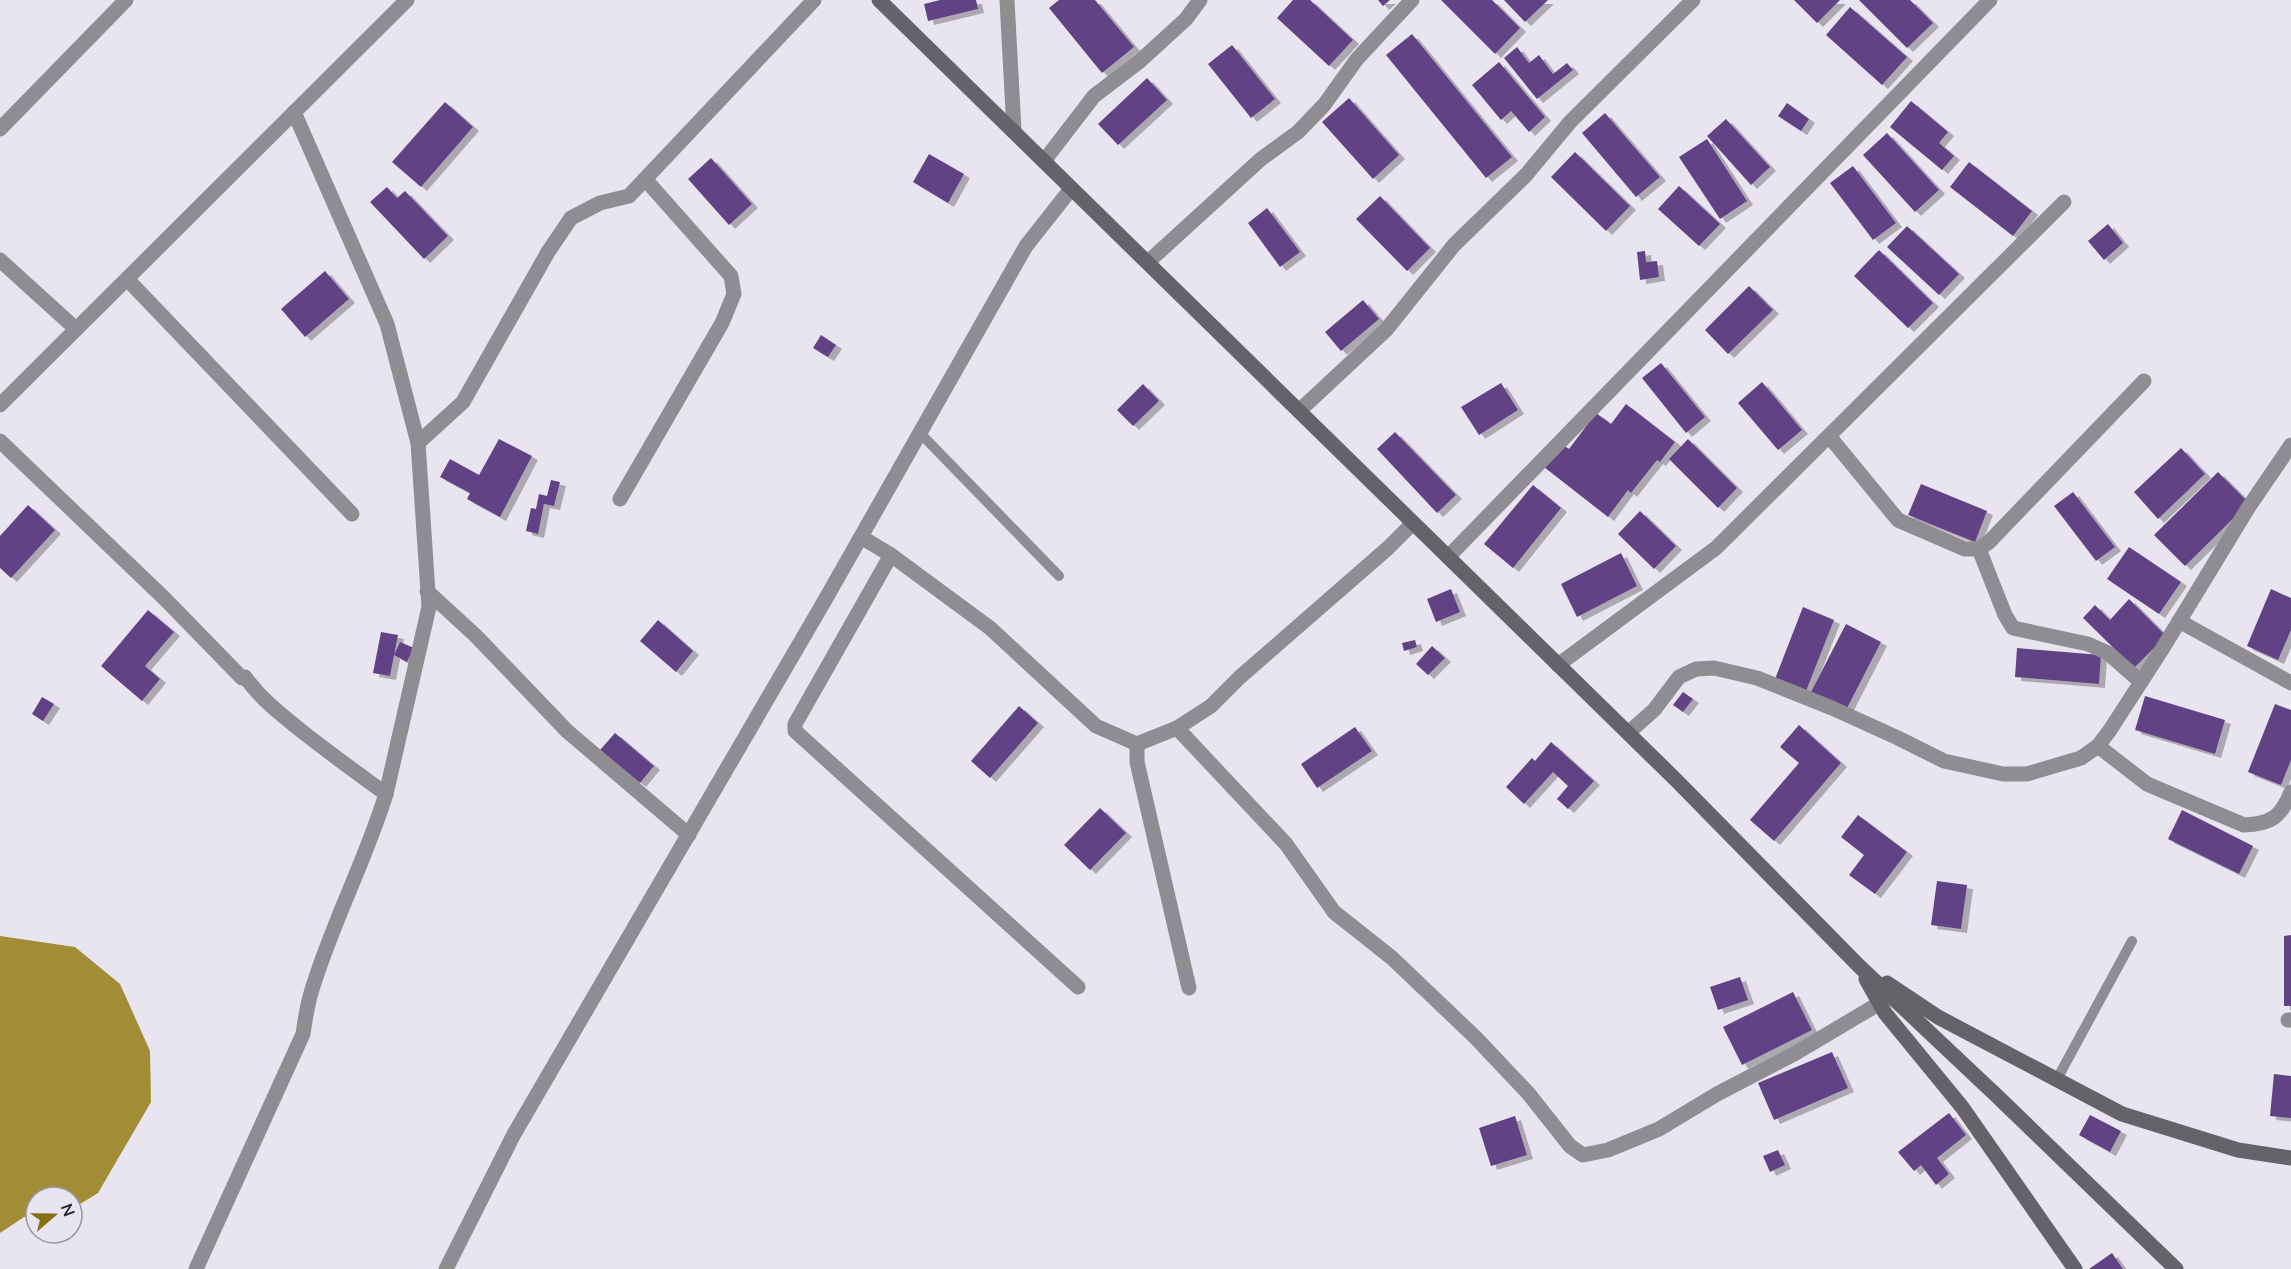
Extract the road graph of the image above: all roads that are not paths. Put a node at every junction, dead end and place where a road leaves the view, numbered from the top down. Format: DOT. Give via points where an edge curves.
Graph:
graph roads {
  1 [pos="126,0"];
  2 [pos="407,0"];
  3 [pos="814,0"];
  4 [pos="879,0"];
  5 [pos="1007,0"];
  6 [pos="1200,0"];
  7 [pos="1412,0"];
  8 [pos="1693,0"];
  9 [pos="1990,0"];
  10 [pos="294,112"];
  11 [pos="0,129"];
  12 [pos="1014,131"];
  13 [pos="1044,161"];
  14 [pos="645,179"];
  15 [pos="1071,189"];
  16 [pos="2064,202"];
  17 [pos="0,260"];
  18 [pos="1148,262"];
  19 [pos="127,279"];
  20 [pos="76,329"];
  21 [pos="2144,381"];
  22 [pos="0,405"];
  23 [pos="1299,411"];
  24 [pos="920,433"];
  25 [pos="1829,435"];
  26 [pos="0,441"];
  27 [pos="418,443"];
  28 [pos="2291,445"];
  29 [pos="620,499"];
  30 [pos="352,514"];
  31 [pos="1413,523"];
  32 [pos="861,537"];
  33 [pos="1979,549"];
  34 [pos="891,555"];
  35 [pos="1448,557"];
  36 [pos="1059,576"];
  37 [pos="427,591"];
  38 [pos="2180,621"];
  39 [pos="1558,665"];
  40 [pos="2141,682"];
  41 [pos="2291,683"];
  42 [pos="1177,728"];
  43 [pos="1628,733"];
  44 [pos="1137,744"];
  45 [pos="2098,746"];
  46 [pos="2291,792"];
  47 [pos="386,794"];
  48 [pos="689,835"];
  49 [pos="2132,941"];
  50 [pos="1859,966"];
  51 [pos="1078,987"];
  52 [pos="1190,988"];
  53 [pos="1880,1003"];
  54 [pos="2057,1079"];
  55 [pos="2291,1158"];
  56 [pos="196,1269"];
  57 [pos="446,1269"];
  58 [pos="2075,1269"];
  59 [pos="2176,1269"];
  1 -- 11 [label="street"];
  2 -- 10 [label="street"];
  3 -- 14 [label="street"];
  4 -- 12 [label="street"];
  5 -- 12 [label="street"];
  6 -- 13 [label="street" via="1186,19 1140,61 1094,96"];
  7 -- 18 [label="street" via="1357,59 1324,105 1298,132 1261,159"];
  8 -- 23 [label="street" via="1454,245 1386,330"];
  9 -- 35 [label="street"];
  10 -- 19 [label="street"];
  10 -- 27 [label="street" via="387,324"];
  12 -- 13 [label="street"];
  13 -- 15 [label="street"];
  14 -- 27 [label="street" via="629,196 600,203 571,218 463,402"];
  14 -- 29 [label="street" via="731,276 734,294 722,322"];
  15 -- 18 [label="street"];
  15 -- 24 [label="street" via="1026,246"];
  16 -- 25 [label="street"];
  17 -- 20 [label="street"];
  18 -- 23 [label="street"];
  19 -- 20 [label="street"];
  19 -- 30 [label="street"];
  20 -- 22 [label="street"];
  21 -- 33 [label="street"];
  23 -- 31 [label="street"];
  24 -- 32 [label="street"];
  24 -- 36 [label="lane"];
  25 -- 33 [label="street" via="1898,520 1965,549"];
  25 -- 39 [label="street" via="1716,548"];
  26 -- 47 [label="street" via="165,599 229,667 245,677 256,693"];
  27 -- 37 [label="street"];
  28 -- 38 [label="street"];
  31 -- 35 [label="street"];
  31 -- 42 [label="street" via="1211,706"];
  32 -- 34 [label="street"];
  32 -- 48 [label="street"];
  33 -- 40 [label="street" via="2013,628 2088,644 2108,653"];
  34 -- 44 [label="street" via="990,628 1096,726"];
  34 -- 51 [label="street" via="795,724 795,731"];
  35 -- 39 [label="street"];
  37 -- 47 [label="street" via="429,606"];
  37 -- 48 [label="street" via="567,731"];
  38 -- 40 [label="street"];
  38 -- 41 [label="street"];
  39 -- 43 [label="street"];
  40 -- 45 [label="street"];
  42 -- 44 [label="street"];
  42 -- 53 [label="street" via="1286,844 1334,912 1392,958 1476,1038 1528,1093 1570,1146 1583,1155 1608,1150 1659,1129"];
  43 -- 45 [label="street" via="1654,710 1679,677 1696,669 1714,668 1757,678 1944,761 1976,769 2027,774 2081,758"];
  43 -- 50 [label="street"];
  44 -- 52 [label="street" via="1137,762"];
  45 -- 46 [label="street" via="2146,784 2244,825 2273,820"];
  47 -- 56 [label="street" via="310,995 303,1034"];
  48 -- 57 [label="street" via="514,1134"];
  49 -- 54 [label="lane"];
  50 -- 53 [label="street"];
  50 -- 54 [label="street" via="1938,1017"];
  50 -- 59 [label="street"];
  53 -- 58 [label="street" via="1962,1107"];
  54 -- 55 [label="street" via="2122,1114 2238,1149"];
}
